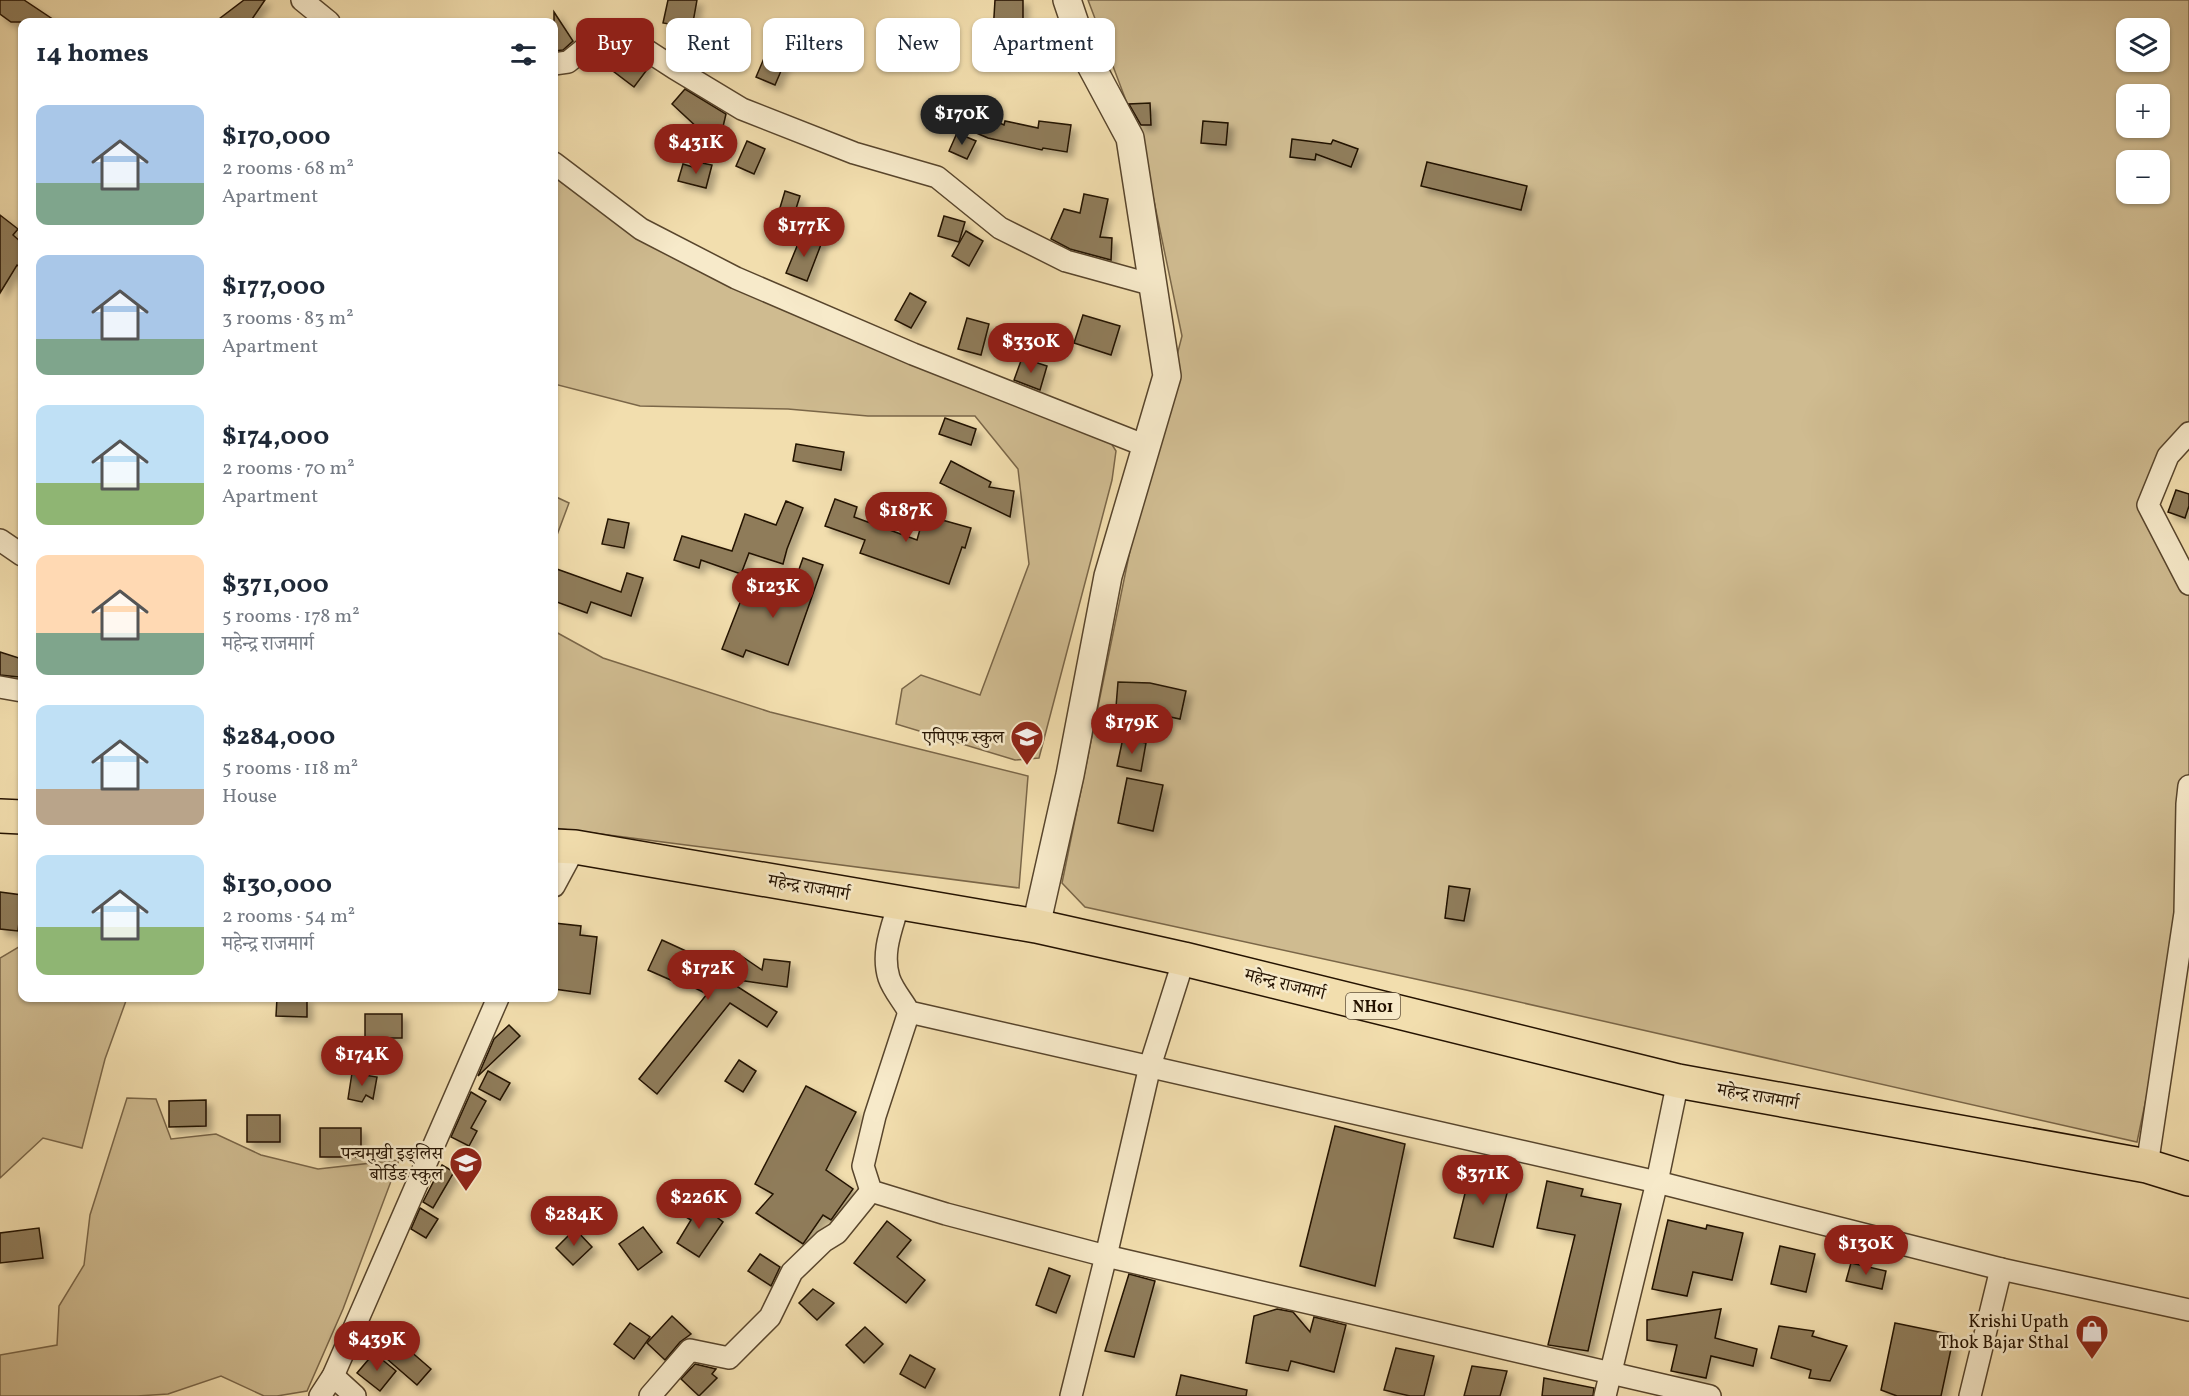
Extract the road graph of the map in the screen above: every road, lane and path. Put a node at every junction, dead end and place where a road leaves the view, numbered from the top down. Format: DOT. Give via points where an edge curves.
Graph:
graph roads {
  1 [pos="302,0"];
  2 [pos="1068,0"];
  3 [pos="324,18"];
  4 [pos="558,64"];
  5 [pos="558,166"];
  6 [pos="1153,285"];
  7 [pos="2189,433"];
  8 [pos="1146,446"];
  9 [pos="0,540"];
  10 [pos="18,552"];
  11 [pos="2189,584"];
  12 [pos="0,687"];
  13 [pos="18,691"];
  14 [pos="2189,786"];
  15 [pos="0,816"];
  16 [pos="18,817"];
  17 [pos="564,846"];
  18 [pos="558,870"];
  19 [pos="899,903"];
  20 [pos="1036,926"];
  21 [pos="1184,959"];
  22 [pos="496,1002"];
  23 [pos="909,1012"];
  24 [pos="1150,1066"];
  25 [pos="1678,1081"];
  26 [pos="2147,1166"];
  27 [pos="2189,1179"];
  28 [pos="1657,1182"];
  29 [pos="871,1191"];
  30 [pos="1106,1256"];
  31 [pos="2001,1269"];
  32 [pos="2189,1310"];
  33 [pos="1610,1372"];
  34 [pos="333,1376"];
  35 [pos="320,1396"];
  36 [pos="355,1396"];
  37 [pos="650,1396"];
  38 [pos="1071,1396"];
  39 [pos="1605,1396"];
  40 [pos="1710,1396"];
  41 [pos="1970,1396"];
  1 -- 3 [label="street"];
  2 -- 6 [label="street" via="1086,56 1130,138"];
  4 -- 6 [label="street" via="568,63 604,33 620,33 742,109 854,153 937,177 1000,228 1066,261"];
  5 -- 8 [label="street" via="641,229 736,278 913,354"];
  6 -- 8 [label="street" via="1167,376"];
  7 -- 11 [label="street" via="2168,456 2148,505"];
  8 -- 20 [label="street" via="1108,576"];
  9 -- 10 [label="street"];
  12 -- 13 [label="street"];
  14 -- 26 [label="street" via="2184,913"];
  15 -- 16 [label="highway"];
  17 -- 18 [label="street"];
  17 -- 19 [label="highway, महेन्द्र राजमार्ग / NH01"];
  19 -- 20 [label="highway, महेन्द्र राजमार्ग / NH01"];
  19 -- 23 [label="street" via="886,955 890,980"];
  20 -- 21 [label="highway, महेन्द्र राजमार्ग / NH01"];
  21 -- 24 [label="street"];
  21 -- 25 [label="highway, महेन्द्र राजमार्ग / NH01"];
  22 -- 34 [label="street"];
  23 -- 24 [label="street"];
  23 -- 29 [label="street" via="863,1166"];
  24 -- 28 [label="street"];
  24 -- 30 [label="street"];
  25 -- 26 [label="highway, महेन्द्र राजमार्ग / NH01"];
  25 -- 28 [label="street"];
  26 -- 27 [label="highway, महेन्द्र राजमार्ग / NH01"];
  28 -- 31 [label="street"];
  28 -- 33 [label="street"];
  29 -- 30 [label="street"];
  29 -- 37 [label="street" via="837,1233 824,1240 792,1272 770,1317 729,1358 690,1350"];
  30 -- 33 [label="street"];
  30 -- 38 [label="street"];
  31 -- 32 [label="street"];
  31 -- 41 [label="street"];
  33 -- 39 [label="street"];
  33 -- 40 [label="street"];
  34 -- 35 [label="street"];
  34 -- 36 [label="street"];
}
